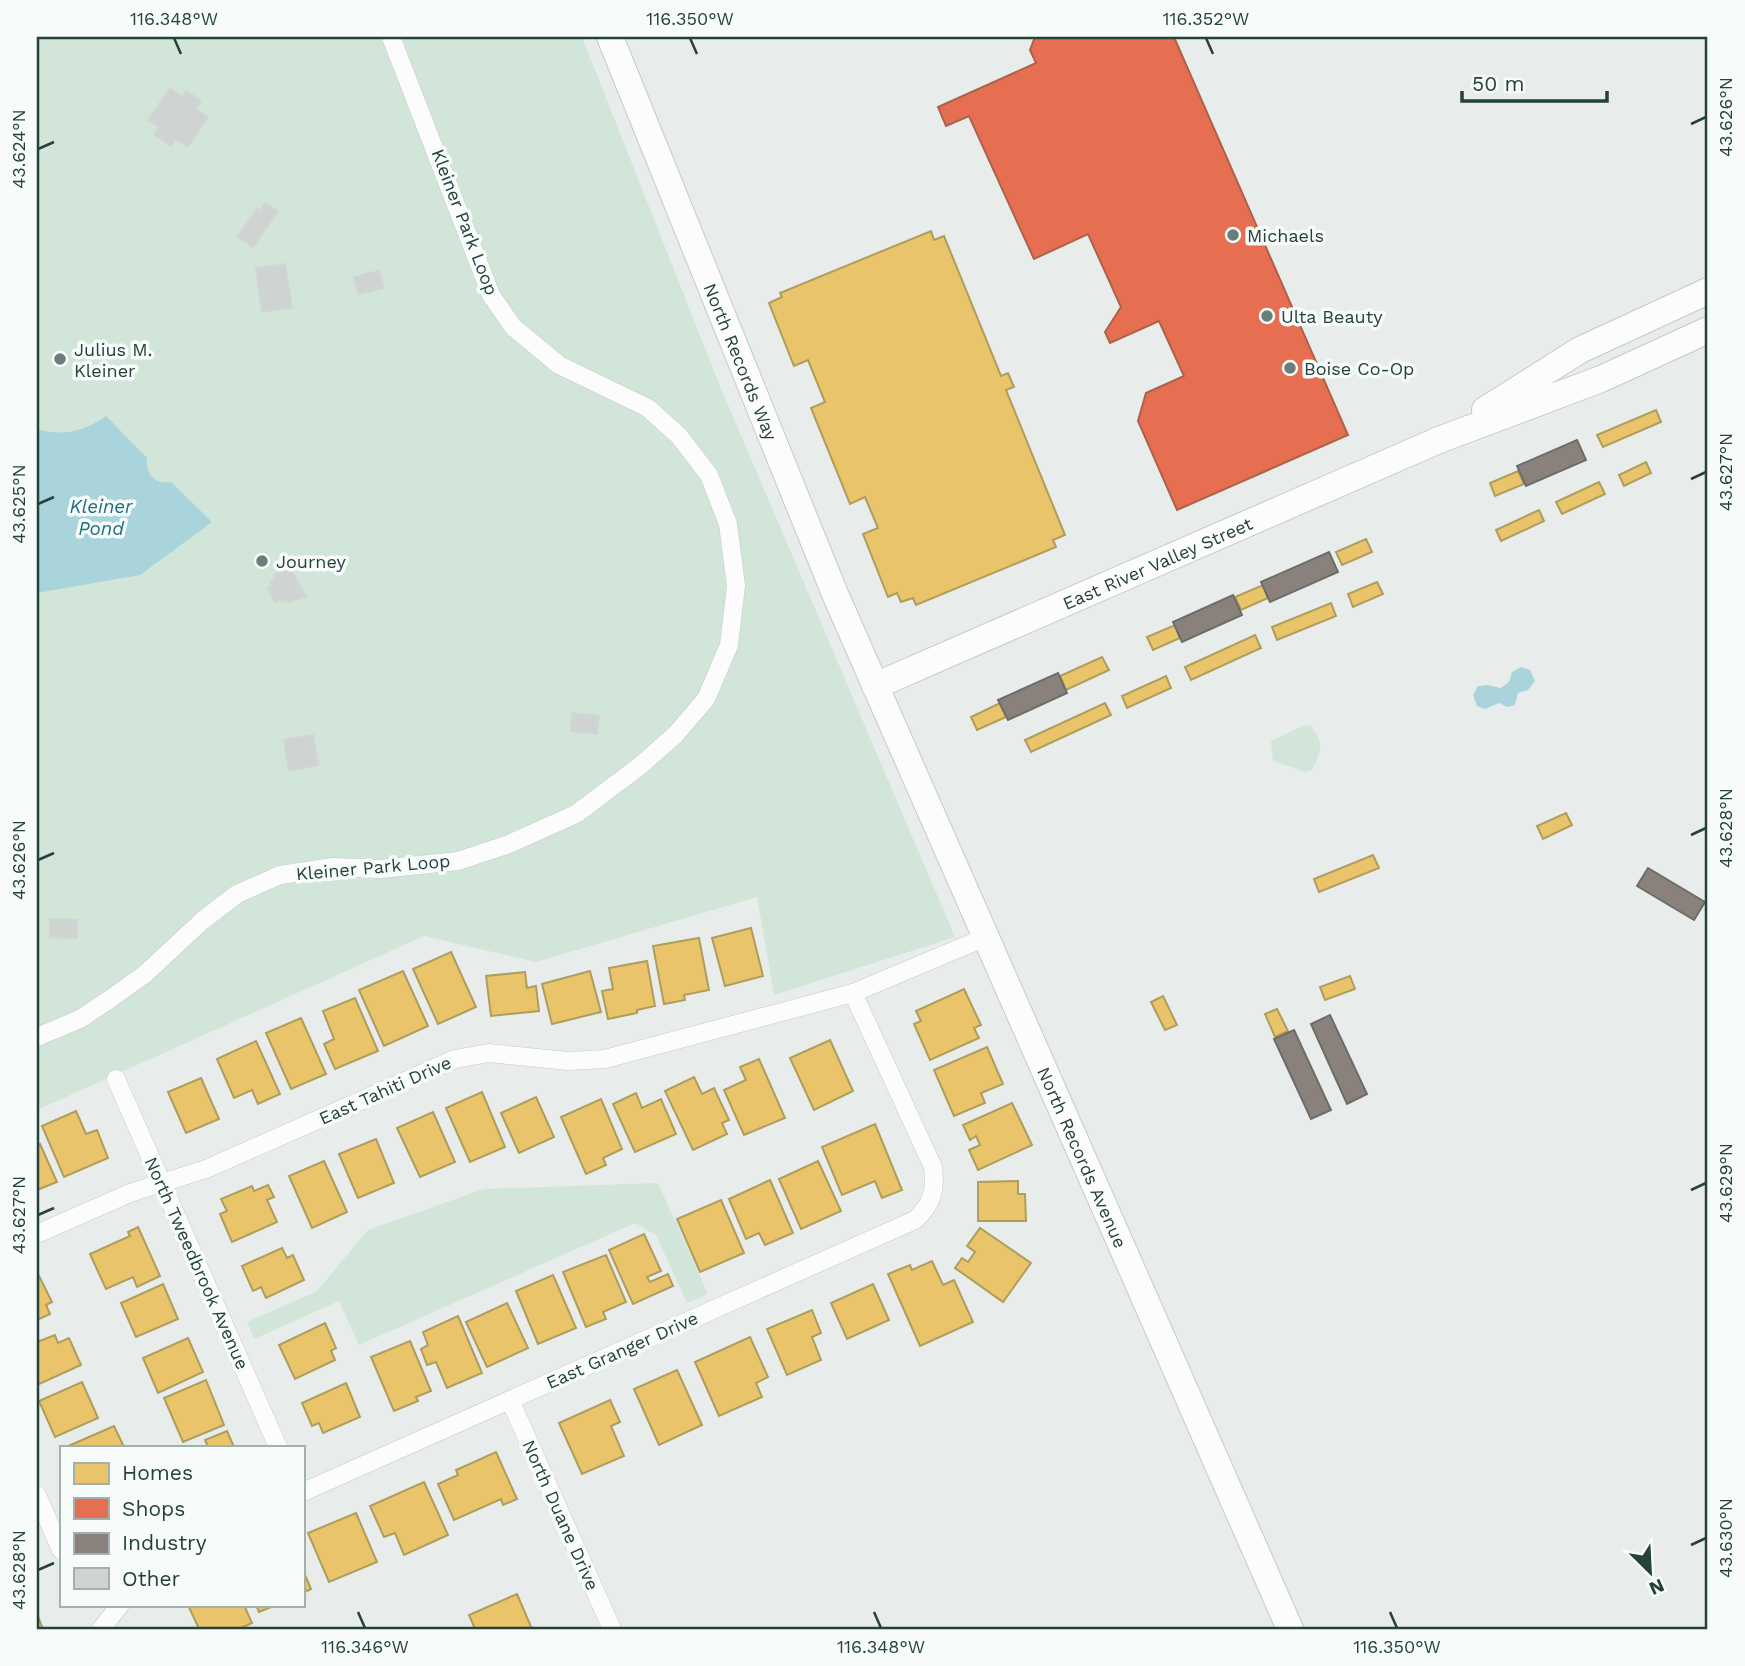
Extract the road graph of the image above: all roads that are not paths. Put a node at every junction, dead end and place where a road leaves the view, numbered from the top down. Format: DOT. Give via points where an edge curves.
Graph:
graph roads {
  1 [pos="391,37"];
  2 [pos="610,37"];
  3 [pos="1708,291"];
  4 [pos="1708,330"];
  5 [pos="1439,440"];
  6 [pos="875,686"];
  7 [pos="986,937"];
  8 [pos="853,993"];
  9 [pos="37,1037"];
  10 [pos="116,1079"];
  11 [pos="163,1183"];
  12 [pos="37,1234"];
  13 [pos="510,1400"];
  14 [pos="278,1446"];
  15 [pos="304,1492"];
  16 [pos="37,1495"];
  17 [pos="60,1548"];
  18 [pos="612,1629"];
  19 [pos="1290,1629"];
  1 -- 9 [label="street, Kleiner Park Loop" via="491,295 513,327 559,366 648,408 679,436 709,475 729,524 736,586 729,645 706,699 675,735 576,814 458,861 381,869 333,867 280,875 237,894 110,999 80,1019"];
  2 -- 6 [label="street, North Records Way"];
  3 -- 5 [label="street, East River Valley Street" via="1580,350"];
  4 -- 5 [label="street, East River Valley Street" via="1601,379"];
  5 -- 6 [label="street, East River Valley Street"];
  6 -- 7 [label="street, North Records Avenue"];
  7 -- 8 [label="street, East Tahiti Drive"];
  7 -- 19 [label="street, North Records Avenue"];
  8 -- 11 [label="street, East Tahiti Drive" via="605,1059 568,1061 489,1053 455,1059 206,1169"];
  8 -- 13 [label="street, East Granger Drive" via="933,1167 933,1198 915,1220"];
  10 -- 11 [label="street, North Tweedbrook Avenue"];
  11 -- 12 [label="street, East Tahiti Drive"];
  11 -- 14 [label="street, North Tweedbrook Avenue"];
  13 -- 15 [label="street, East Granger Drive"];
  13 -- 18 [label="street, North Duane Drive"];
  16 -- 17 [label="street"];
}
